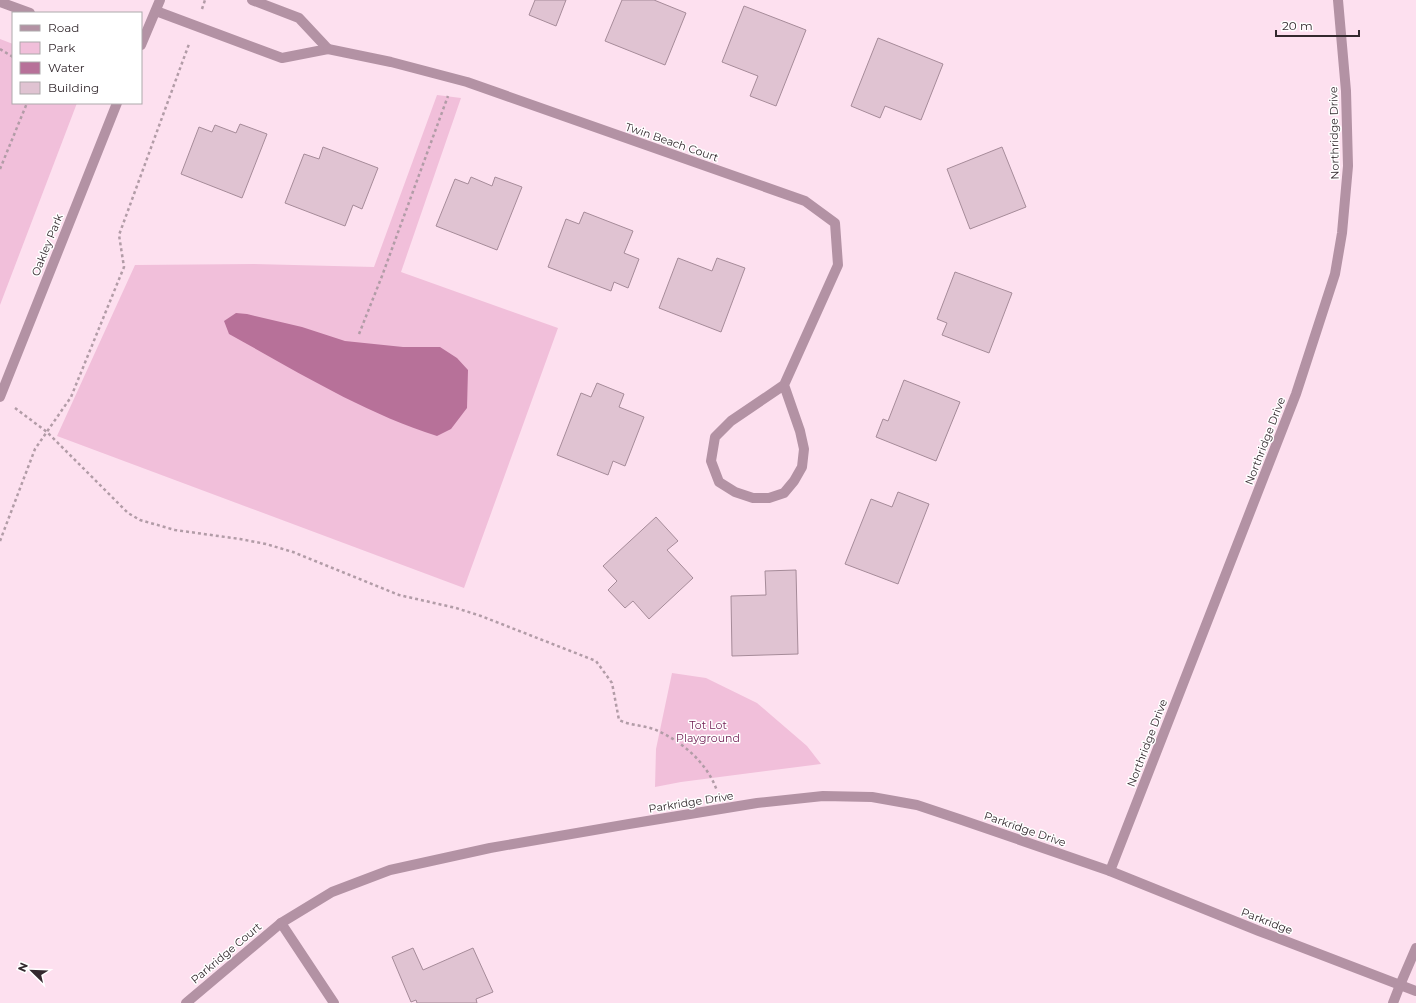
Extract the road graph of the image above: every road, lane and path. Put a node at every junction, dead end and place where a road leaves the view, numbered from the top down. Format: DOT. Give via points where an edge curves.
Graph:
graph roads {
  1 [pos="160,0"];
  2 [pos="205,0"];
  3 [pos="252,0"];
  4 [pos="1338,0"];
  5 [pos="0,2"];
  6 [pos="156,11"];
  7 [pos="27,12"];
  8 [pos="196,25"];
  9 [pos="142,43"];
  10 [pos="0,49"];
  11 [pos="328,49"];
  12 [pos="12,56"];
  13 [pos="454,79"];
  14 [pos="27,104"];
  15 [pos="117,104"];
  16 [pos="0,169"];
  17 [pos="359,334"];
  18 [pos="784,385"];
  19 [pos="0,397"];
  20 [pos="10,406"];
  21 [pos="46,432"];
  22 [pos="0,541"];
  23 [pos="720,809"];
  24 [pos="1110,871"];
  25 [pos="281,923"];
  26 [pos="1416,948"];
  27 [pos="1400,984"];
  28 [pos="1416,991"];
  29 [pos="186,1003"];
  30 [pos="334,1003"];
  31 [pos="1393,1003"];
  1 -- 6 [label="street"];
  2 -- 8 [label="path"];
  3 -- 11 [label="street" via="299,18"];
  4 -- 24 [label="street, Northridge Drive" via="1346,91 1348,166 1342,233 1335,274 1296,394"];
  5 -- 7 [label="street"];
  6 -- 8 [label="street, Twin Beach Court"];
  6 -- 9 [label="street"];
  8 -- 11 [label="street, Twin Beach Court" via="282,58"];
  8 -- 21 [label="path" via="119,235 124,267 71,398"];
  10 -- 12 [label="path"];
  11 -- 13 [label="street, Twin Beach Court"];
  13 -- 17 [label="path"];
  13 -- 18 [label="street, Twin Beach Court" via="805,201 835,223 838,265"];
  14 -- 16 [label="path"];
  15 -- 19 [label="street, Oakley Park"];
  18 -- 18 [label="street" via="731,421 715,437 712,461 719,482 735,492 753,498 769,498 784,493 802,467 804,449"];
  20 -- 21 [label="path"];
  21 -- 22 [label="path" via="35,449"];
  21 -- 23 [label="path" via="128,513 140,520 175,530 240,539 293,552 399,595 481,616 596,662 612,683 619,720 657,730 696,757 713,780"];
  23 -- 24 [label="street, Parkridge Drive" via="823,796 872,797 917,805"];
  23 -- 25 [label="street, Parkridge Drive" via="490,848 390,870 332,892"];
  24 -- 27 [label="street, Parkridge"];
  25 -- 29 [label="street, Parkridge Court"];
  25 -- 30 [label="street"];
  26 -- 27 [label="street"];
  27 -- 28 [label="street, Parkridge"];
  27 -- 31 [label="street"];
}
